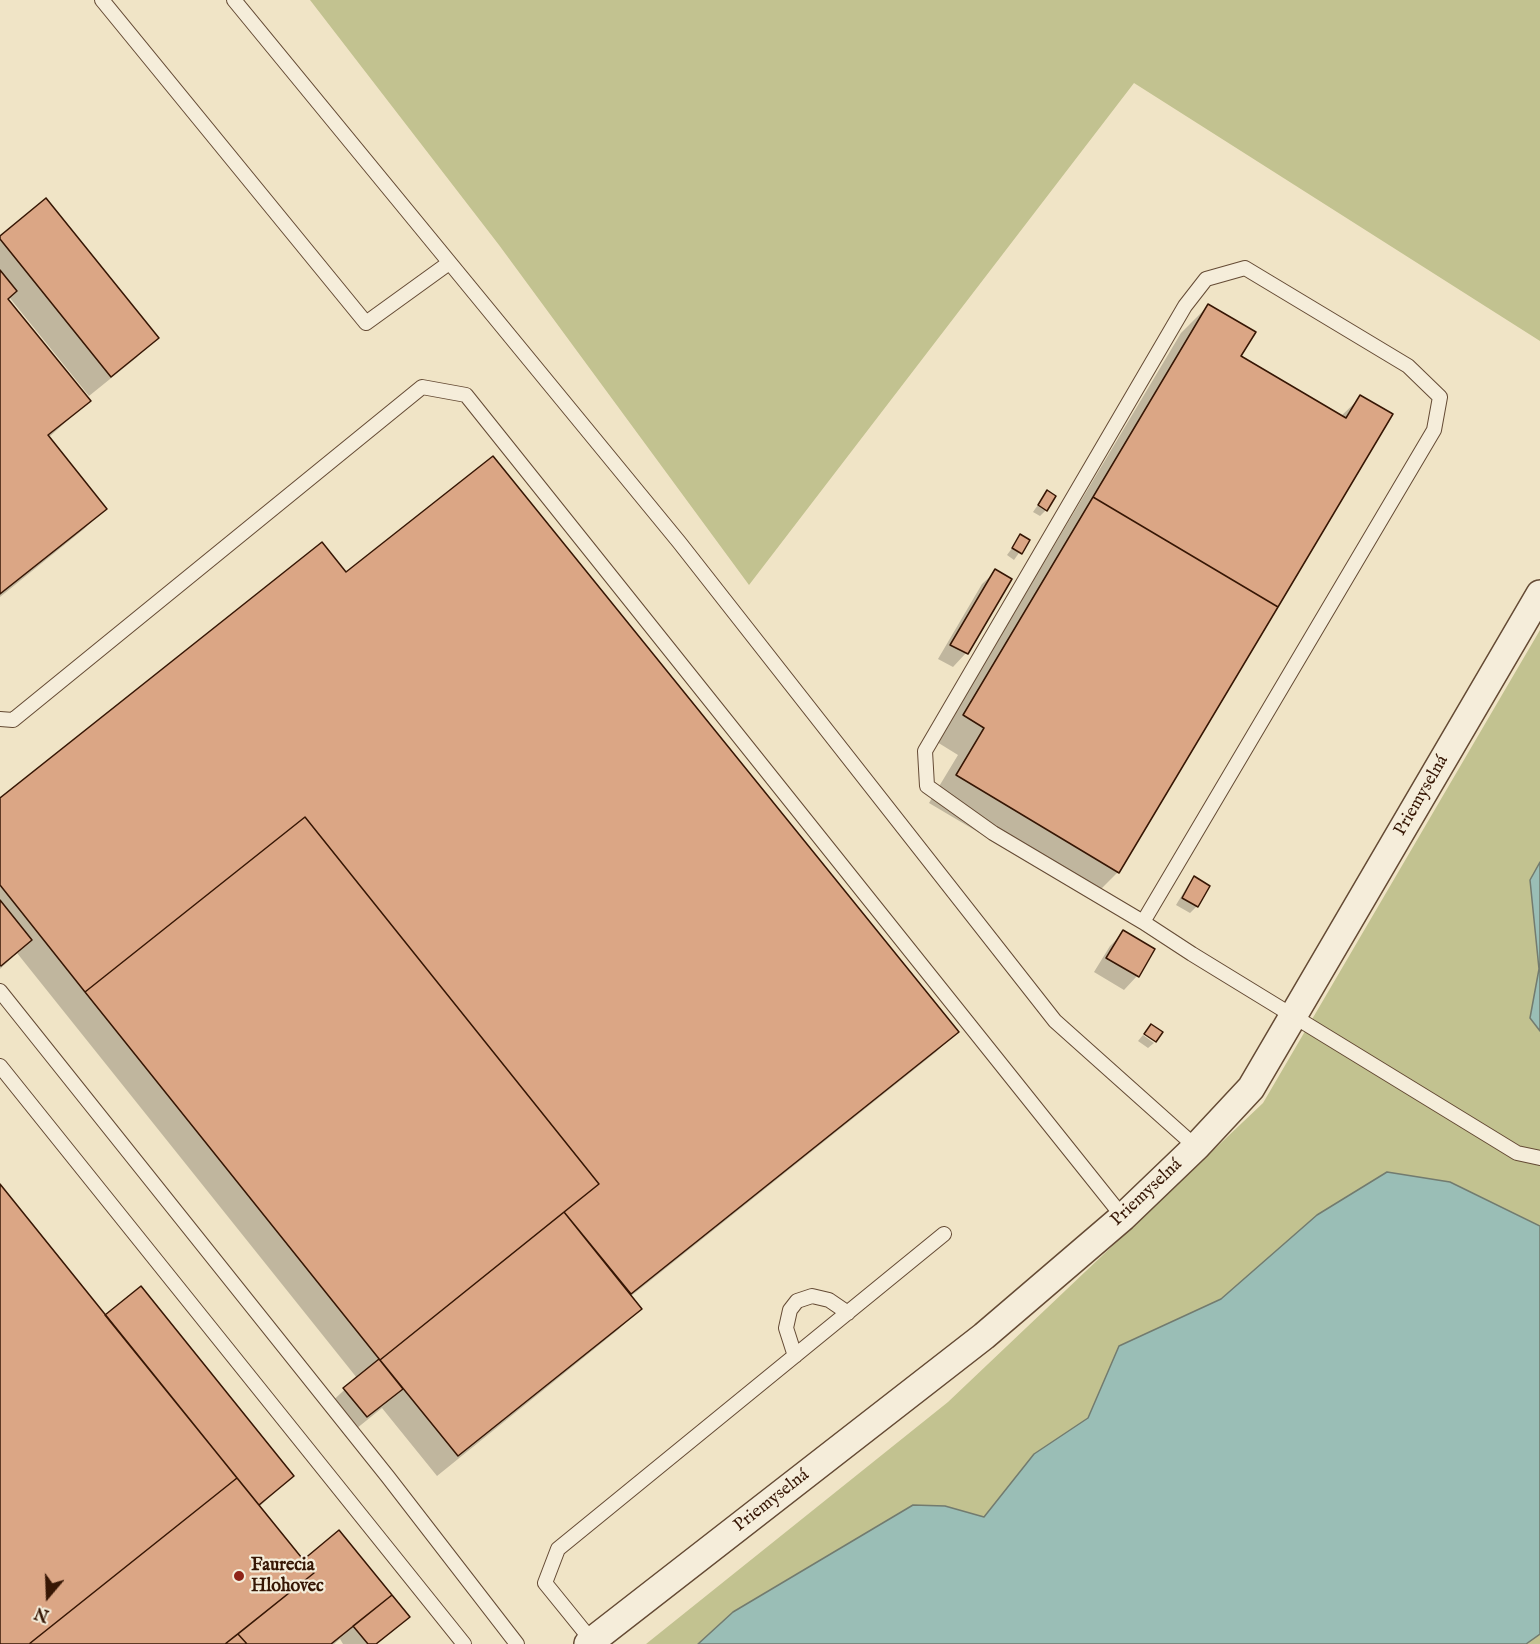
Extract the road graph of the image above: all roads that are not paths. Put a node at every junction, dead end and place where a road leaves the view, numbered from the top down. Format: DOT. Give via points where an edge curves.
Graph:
graph roads {
  1 [pos="102,0"];
  2 [pos="234,0"];
  3 [pos="449,262"];
  4 [pos="1540,594"];
  5 [pos="0,720"];
  6 [pos="1143,922"];
  7 [pos="0,992"];
  8 [pos="1293,1016"];
  9 [pos="0,1066"];
  10 [pos="1196,1147"];
  11 [pos="1540,1158"];
  12 [pos="1123,1217"];
  13 [pos="944,1234"];
  14 [pos="848,1313"];
  15 [pos="795,1356"];
  16 [pos="590,1642"];
  17 [pos="464,1644"];
  18 [pos="517,1644"];
  1 -- 3 [label="lane" via="366,323"];
  2 -- 3 [label="lane"];
  3 -- 10 [label="lane" via="679,542 1055,1021"];
  4 -- 8 [label="street, Priemyselná"];
  5 -- 12 [label="lane" via="13,720 422,387 466,395"];
  6 -- 6 [label="lane" via="1434,430 1440,397 1408,366 1245,268 1206,279 1185,306 925,751 927,786 993,833"];
  6 -- 8 [label="lane"];
  7 -- 18 [label="lane"];
  8 -- 10 [label="street, Priemyselná" via="1251,1088"];
  8 -- 11 [label="lane" via="1517,1153"];
  9 -- 17 [label="lane"];
  10 -- 12 [label="street, Priemyselná"];
  12 -- 16 [label="street, Priemyselná" via="984,1336"];
  13 -- 14 [label="lane"];
  14 -- 15 [label="lane"];
  14 -- 15 [label="lane" via="830,1300 812,1296 797,1300 786,1329"];
  15 -- 16 [label="lane" via="558,1549 545,1583"];
}
